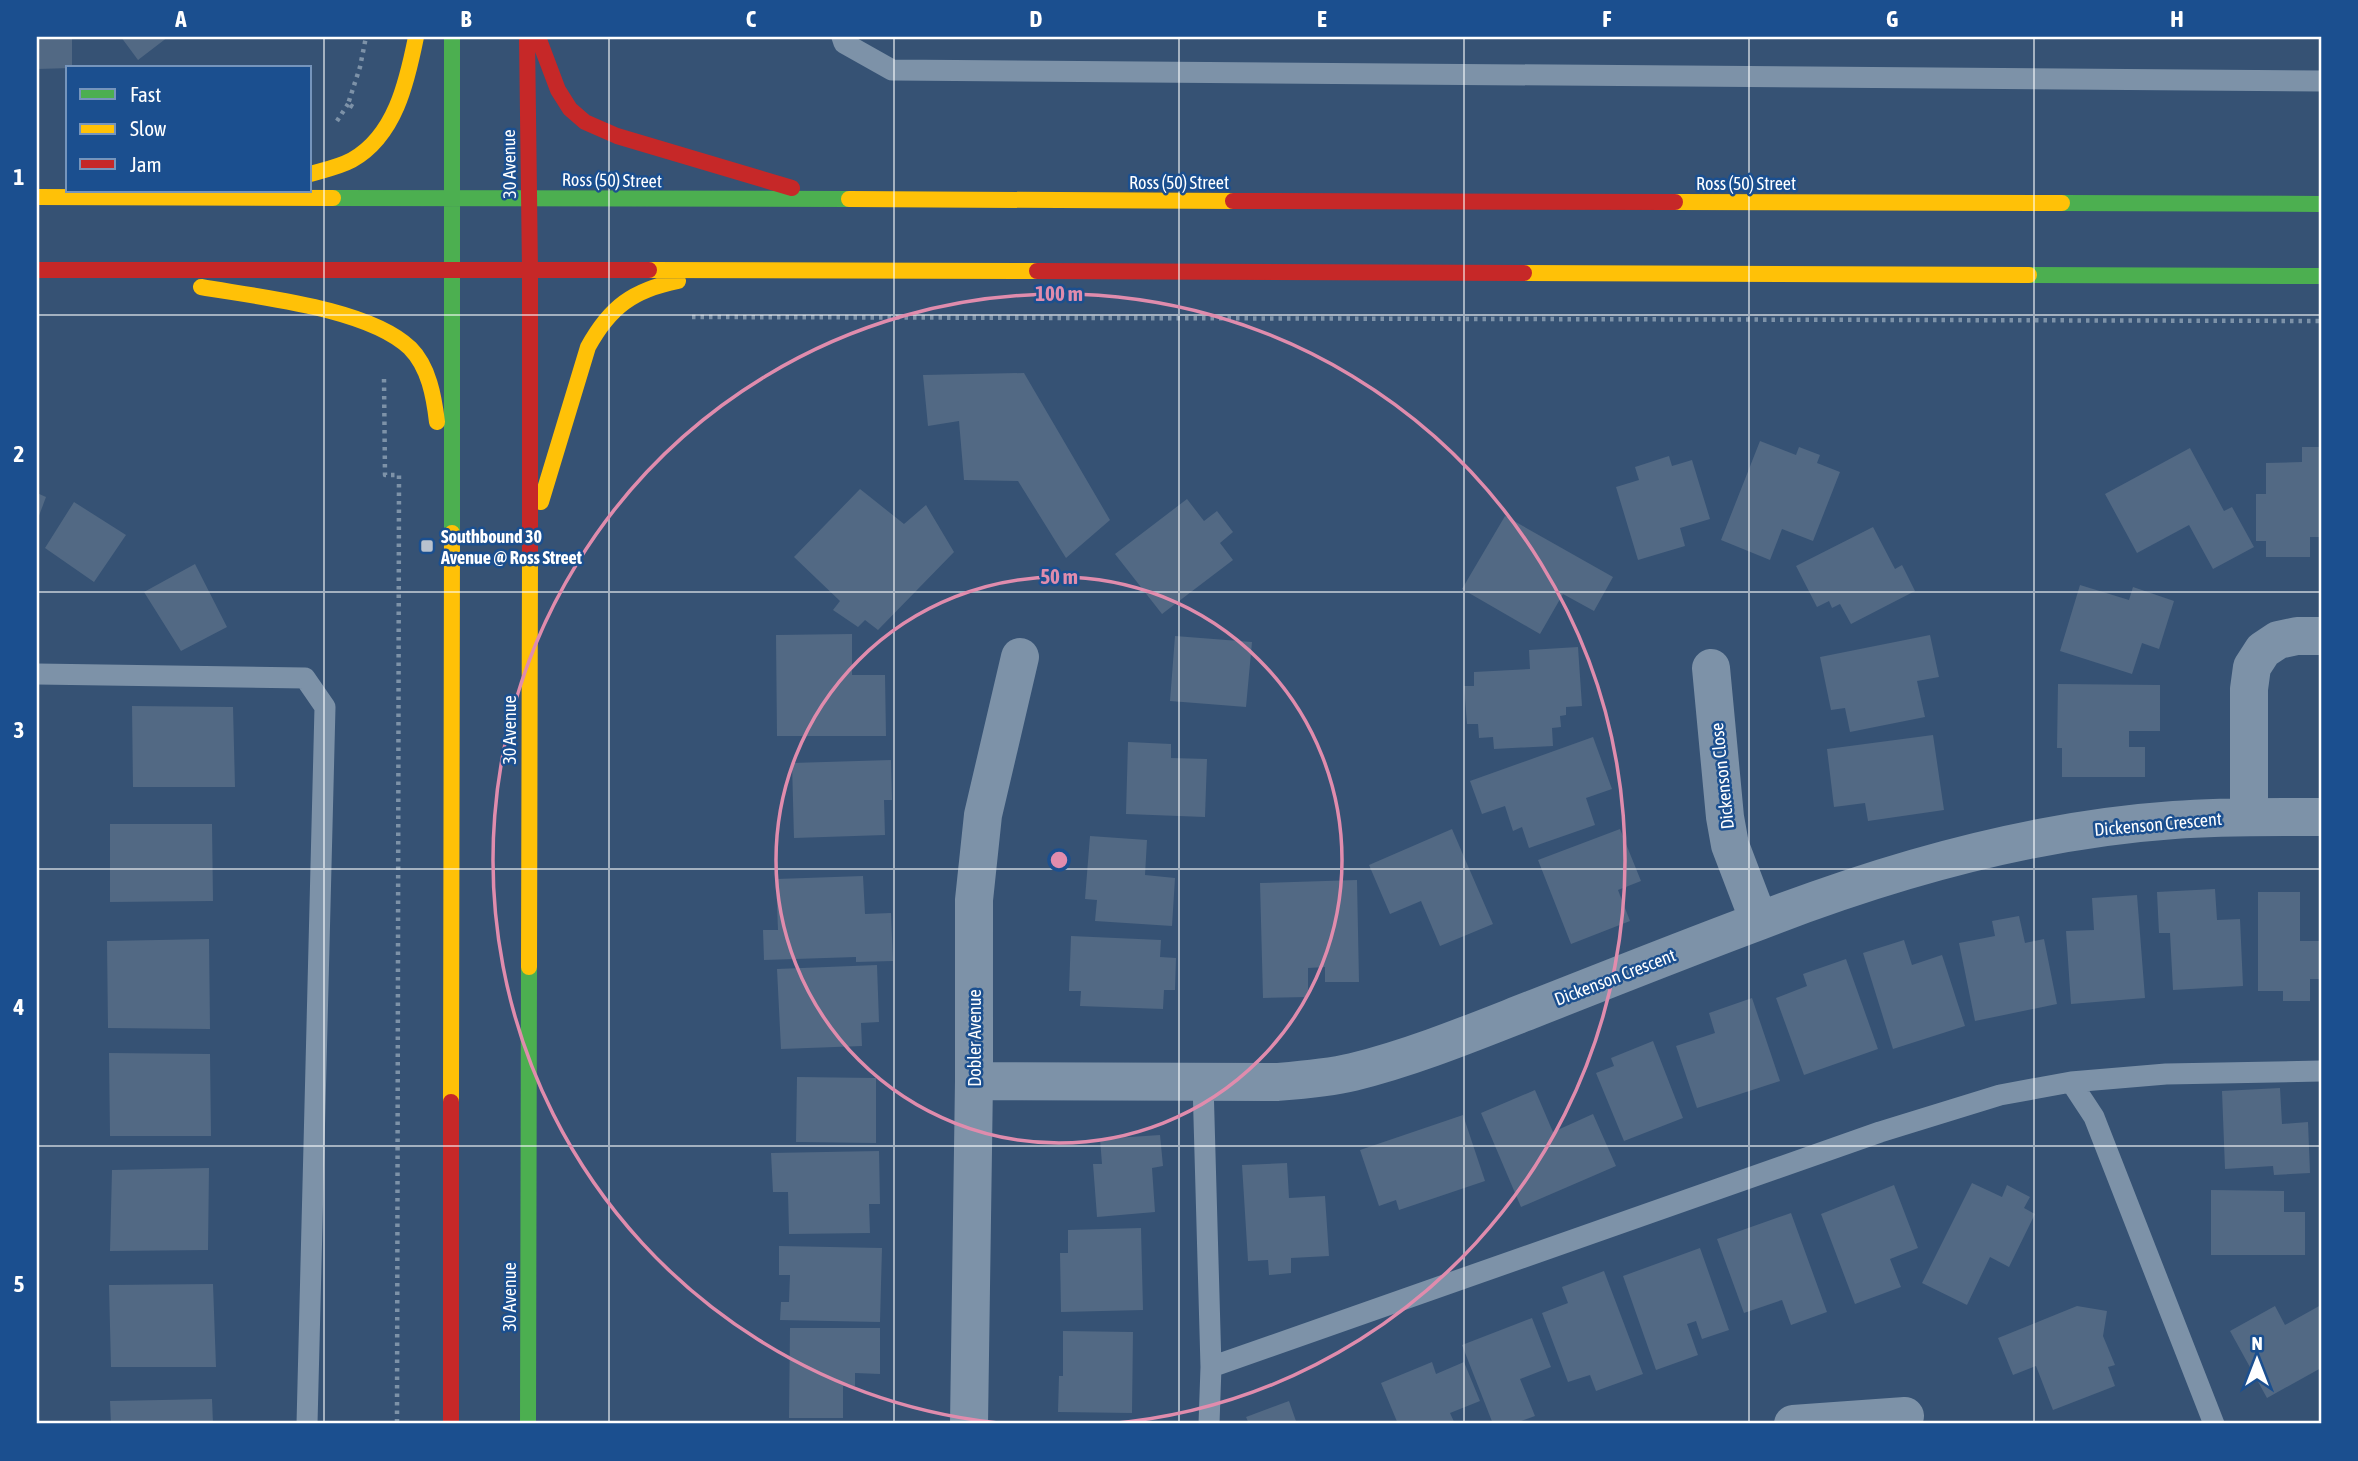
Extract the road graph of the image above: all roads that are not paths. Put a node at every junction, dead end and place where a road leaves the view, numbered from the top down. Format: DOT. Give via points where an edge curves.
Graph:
graph roads {
  1 [pos="416,37"];
  2 [pos="452,37"];
  3 [pos="527,37"];
  4 [pos="538,37"];
  5 [pos="842,37"];
  6 [pos="2321,81"];
  7 [pos="312,173"];
  8 [pos="235,192"];
  9 [pos="37,197"];
  10 [pos="210,198"];
  11 [pos="452,198"];
  12 [pos="529,198"];
  13 [pos="838,201"];
  14 [pos="2321,204"];
  15 [pos="452,269"];
  16 [pos="37,270"];
  17 [pos="106,270"];
  18 [pos="530,270"];
  19 [pos="736,271"];
  20 [pos="2321,276"];
  21 [pos="450,520"];
  22 [pos="529,543"];
  23 [pos="2321,636"];
  24 [pos="1020,657"];
  25 [pos="1711,668"];
  26 [pos="37,674"];
  27 [pos="2249,817"];
  28 [pos="2321,817"];
  29 [pos="1759,921"];
  30 [pos="2321,1071"];
  31 [pos="974,1081"];
  32 [pos="2071,1082"];
  33 [pos="1203,1083"];
  34 [pos="1210,1367"];
  35 [pos="1905,1416"];
  36 [pos="307,1424"];
  37 [pos="451,1424"];
  38 [pos="528,1424"];
  39 [pos="969,1424"];
  40 [pos="1209,1424"];
  41 [pos="1793,1424"];
  42 [pos="2214,1424"];
  1 -- 7 [label="main road" via="400,99 385,129 358,156"];
  2 -- 11 [label="main road"];
  3 -- 12 [label="main road, 30 Avenue"];
  4 -- 13 [label="main road" via="565,103 589,124"];
  5 -- 6 [label="lane" via="844,43 892,70"];
  8 -- 10 [label="main road"];
  9 -- 10 [label="main road, Ross (50) Street"];
  10 -- 11 [label="main road, Ross (50) Street"];
  11 -- 12 [label="main road, Ross (50) Street"];
  11 -- 15 [label="main road"];
  12 -- 13 [label="main road, Ross (50) Street"];
  12 -- 18 [label="main road, 30 Avenue"];
  13 -- 14 [label="main road, Ross (50) Street"];
  15 -- 17 [label="main road"];
  15 -- 18 [label="main road"];
  15 -- 21 [label="main road"];
  16 -- 17 [label="main road"];
  17 -- 21 [label="main road" via="298,305 373,326 398,338 422,365 433,393"];
  18 -- 19 [label="main road"];
  18 -- 22 [label="main road, 30 Avenue"];
  19 -- 20 [label="main road"];
  19 -- 22 [label="main road" via="637,293 620,303 596,330"];
  21 -- 37 [label="main road"];
  22 -- 38 [label="main road, 30 Avenue"];
  23 -- 27 [label="street" via="2278,640 2263,650 2252,667"];
  24 -- 31 [label="street, Dobler Avenue" via="983,815 978,856"];
  25 -- 29 [label="street, Dickenson Close" via="1730,845"];
  26 -- 36 [label="lane" via="305,678 326,707"];
  27 -- 28 [label="street, Dickenson Crescent"];
  27 -- 29 [label="street, Dickenson Crescent" via="2103,827 1976,851 1865,883"];
  29 -- 33 [label="street, Dickenson Crescent" via="1468,1034 1353,1072 1277,1082"];
  30 -- 32 [label="lane" via="2166,1074"];
  31 -- 33 [label="street, Dickenson Crescent"];
  31 -- 39 [label="street, Dobler Avenue"];
  32 -- 34 [label="lane" via="2000,1095 1880,1132"];
  32 -- 42 [label="lane" via="2094,1117"];
  33 -- 34 [label="lane"];
  34 -- 40 [label="lane"];
  35 -- 41 [label="street"];
}
